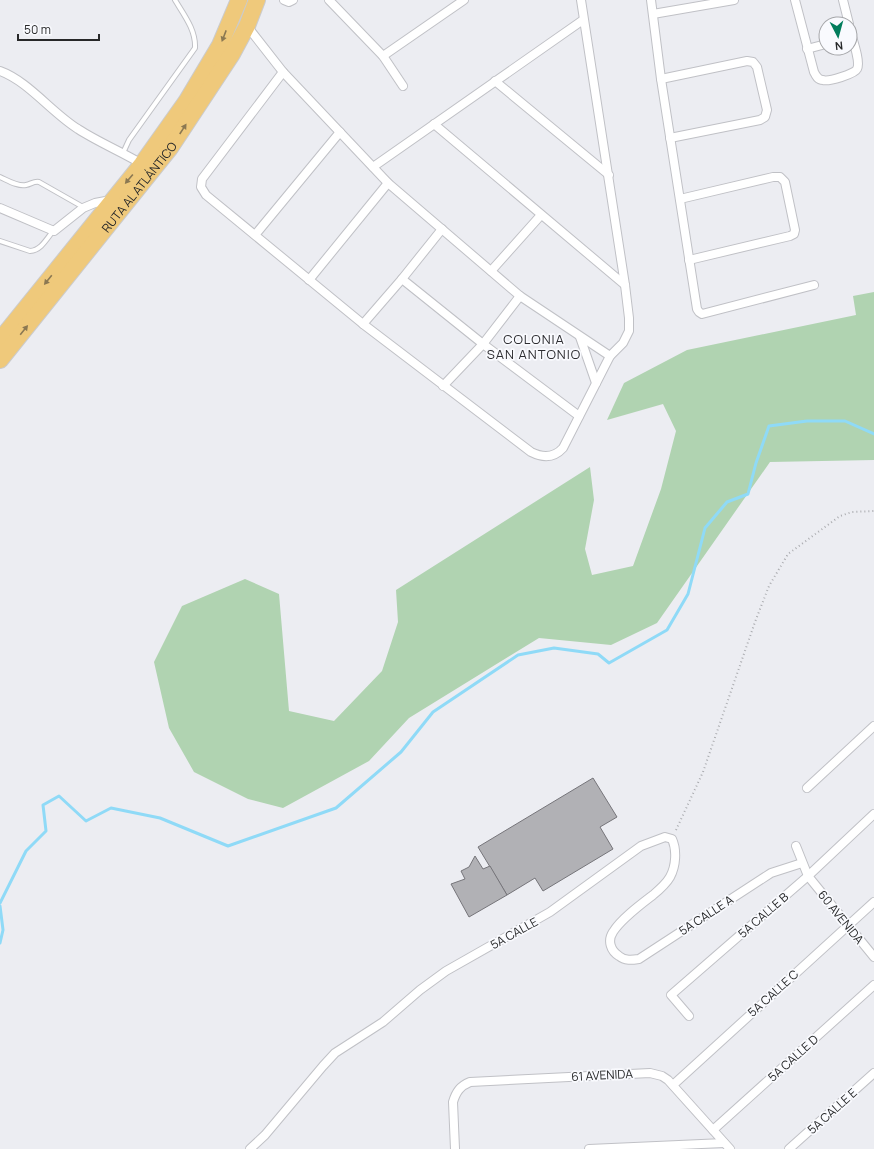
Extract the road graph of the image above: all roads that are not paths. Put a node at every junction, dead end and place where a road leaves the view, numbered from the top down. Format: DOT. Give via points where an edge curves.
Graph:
graph roads {
  1 [pos="175,0"];
  2 [pos="239,0"];
  3 [pos="257,0"];
  4 [pos="284,0"];
  5 [pos="293,0"];
  6 [pos="329,0"];
  7 [pos="464,0"];
  8 [pos="581,0"];
  9 [pos="651,0"];
  10 [pos="734,0"];
  11 [pos="796,0"];
  12 [pos="843,0"];
  13 [pos="653,14"];
  14 [pos="846,16"];
  15 [pos="583,20"];
  16 [pos="247,26"];
  17 [pos="818,46"];
  18 [pos="807,49"];
  19 [pos="383,56"];
  20 [pos="856,56"];
  21 [pos="0,71"];
  22 [pos="283,72"];
  23 [pos="661,79"];
  24 [pos="495,81"];
  25 [pos="403,86"];
  26 [pos="434,124"];
  27 [pos="340,132"];
  28 [pos="670,138"];
  29 [pos="123,152"];
  30 [pos="142,164"];
  31 [pos="373,167"];
  32 [pos="609,175"];
  33 [pos="0,177"];
  34 [pos="388,183"];
  35 [pos="680,199"];
  36 [pos="112,200"];
  37 [pos="0,208"];
  38 [pos="83,208"];
  39 [pos="541,215"];
  40 [pos="442,229"];
  41 [pos="54,231"];
  42 [pos="255,235"];
  43 [pos="0,241"];
  44 [pos="689,260"];
  45 [pos="491,271"];
  46 [pos="402,278"];
  47 [pos="309,280"];
  48 [pos="625,285"];
  49 [pos="814,285"];
  50 [pos="520,296"];
  51 [pos="363,324"];
  52 [pos="580,336"];
  53 [pos="0,340"];
  54 [pos="483,344"];
  55 [pos="610,356"];
  56 [pos="0,360"];
  57 [pos="596,383"];
  58 [pos="443,386"];
  59 [pos="579,416"];
  60 [pos="874,726"];
  61 [pos="807,788"];
  62 [pos="874,814"];
  63 [pos="672,839"];
  64 [pos="796,846"];
  65 [pos="802,863"];
  66 [pos="808,876"];
  67 [pos="874,902"];
  68 [pos="848,926"];
  69 [pos="874,957"];
  70 [pos="874,985"];
  71 [pos="689,1016"];
  72 [pos="874,1073"];
  73 [pos="673,1085"];
  74 [pos="713,1130"];
  75 [pos="727,1146"];
  76 [pos="250,1149"];
  77 [pos="455,1149"];
  78 [pos="588,1149"];
  79 [pos="789,1149"];
  1 -- 29 [label="lane" via="189,22 195,48"];
  2 -- 30 [label="highway, RUTA AL ATLÁNTICO, one-way" via="220,45 186,102"];
  3 -- 16 [label="highway, RUTA AL ATLÁNTICO"];
  4 -- 5 [label="street"];
  6 -- 19 [label="street"];
  7 -- 19 [label="street"];
  8 -- 15 [label="street"];
  9 -- 13 [label="street"];
  10 -- 13 [label="street"];
  11 -- 18 [label="street"];
  12 -- 14 [label="street"];
  13 -- 23 [label="street"];
  15 -- 24 [label="street"];
  15 -- 32 [label="street"];
  16 -- 22 [label="street"];
  56 -- 16 [label="highway, RUTA AL ATLÁNTICO, one-way" via="170,148 232,54"];
  17 -- 18 [label="street"];
  18 -- 20 [label="street" via="814,72 823,81 852,74 857,69"];
  19 -- 25 [label="street"];
  21 -- 29 [label="street" via="20,83 78,129"];
  22 -- 27 [label="street"];
  22 -- 42 [label="street" via="202,179 201,187 206,195"];
  23 -- 28 [label="street"];
  23 -- 28 [label="street" via="747,61 753,62 757,67 767,110 765,117 760,120"];
  24 -- 26 [label="street"];
  24 -- 32 [label="street"];
  26 -- 31 [label="street"];
  26 -- 39 [label="street"];
  27 -- 31 [label="street"];
  27 -- 42 [label="street"];
  28 -- 35 [label="street"];
  29 -- 30 [label="street"];
  30 -- 36 [label="highway, RUTA AL ATLÁNTICO, one-way"];
  31 -- 34 [label="street"];
  32 -- 48 [label="street"];
  33 -- 38 [label="lane" via="21,186 39,182"];
  34 -- 40 [label="street"];
  34 -- 47 [label="street"];
  35 -- 44 [label="street"];
  35 -- 44 [label="street" via="780,177 785,182 795,230 790,236"];
  36 -- 38 [label="street"];
  36 -- 53 [label="highway, RUTA AL ATLÁNTICO, one-way"];
  37 -- 41 [label="street"];
  38 -- 41 [label="street"];
  39 -- 45 [label="street"];
  39 -- 48 [label="street"];
  40 -- 45 [label="street"];
  40 -- 46 [label="street"];
  41 -- 43 [label="lane" via="38,250 34,251"];
  42 -- 47 [label="street"];
  44 -- 49 [label="street" via="697,309 702,314"];
  45 -- 50 [label="street"];
  46 -- 51 [label="street"];
  46 -- 54 [label="street"];
  47 -- 51 [label="street"];
  48 -- 55 [label="street" via="629,331 623,343"];
  50 -- 52 [label="street"];
  50 -- 54 [label="street"];
  51 -- 58 [label="street"];
  52 -- 55 [label="street"];
  52 -- 57 [label="street"];
  54 -- 58 [label="street"];
  54 -- 59 [label="street"];
  55 -- 57 [label="street"];
  57 -- 59 [label="street"];
  58 -- 59 [label="street" via="539,456 558,454"];
  60 -- 61 [label="street"];
  62 -- 66 [label="street, 5A CALLE B"];
  63 -- 65 [label="street, 5A CALLE A" via="675,846 674,867 669,879 629,914 612,933 612,950 620,958 639,958 771,873"];
  63 -- 76 [label="street, 5A CALLE" via="665,837 641,846 550,912 446,971 420,990 383,1022 336,1053"];
  64 -- 65 [label="street"];
  65 -- 66 [label="street"];
  66 -- 68 [label="street, 60 AVENIDA"];
  66 -- 71 [label="street, 5A CALLE B" via="671,995"];
  67 -- 68 [label="street, 5A CALLE C"];
  68 -- 69 [label="street, 60 AVENIDA"];
  68 -- 73 [label="street, 5A CALLE C"];
  70 -- 74 [label="street, 5A CALLE D"];
  72 -- 79 [label="street, 5A CALLE E"];
  73 -- 74 [label="street, 61 AVENIDA"];
  73 -- 77 [label="street, 61 AVENIDA" via="662,1076 650,1073 470,1082 460,1088 453,1102"];
  74 -- 75 [label="street, 61 AVENIDA"];
  75 -- 78 [label="street"];
}
